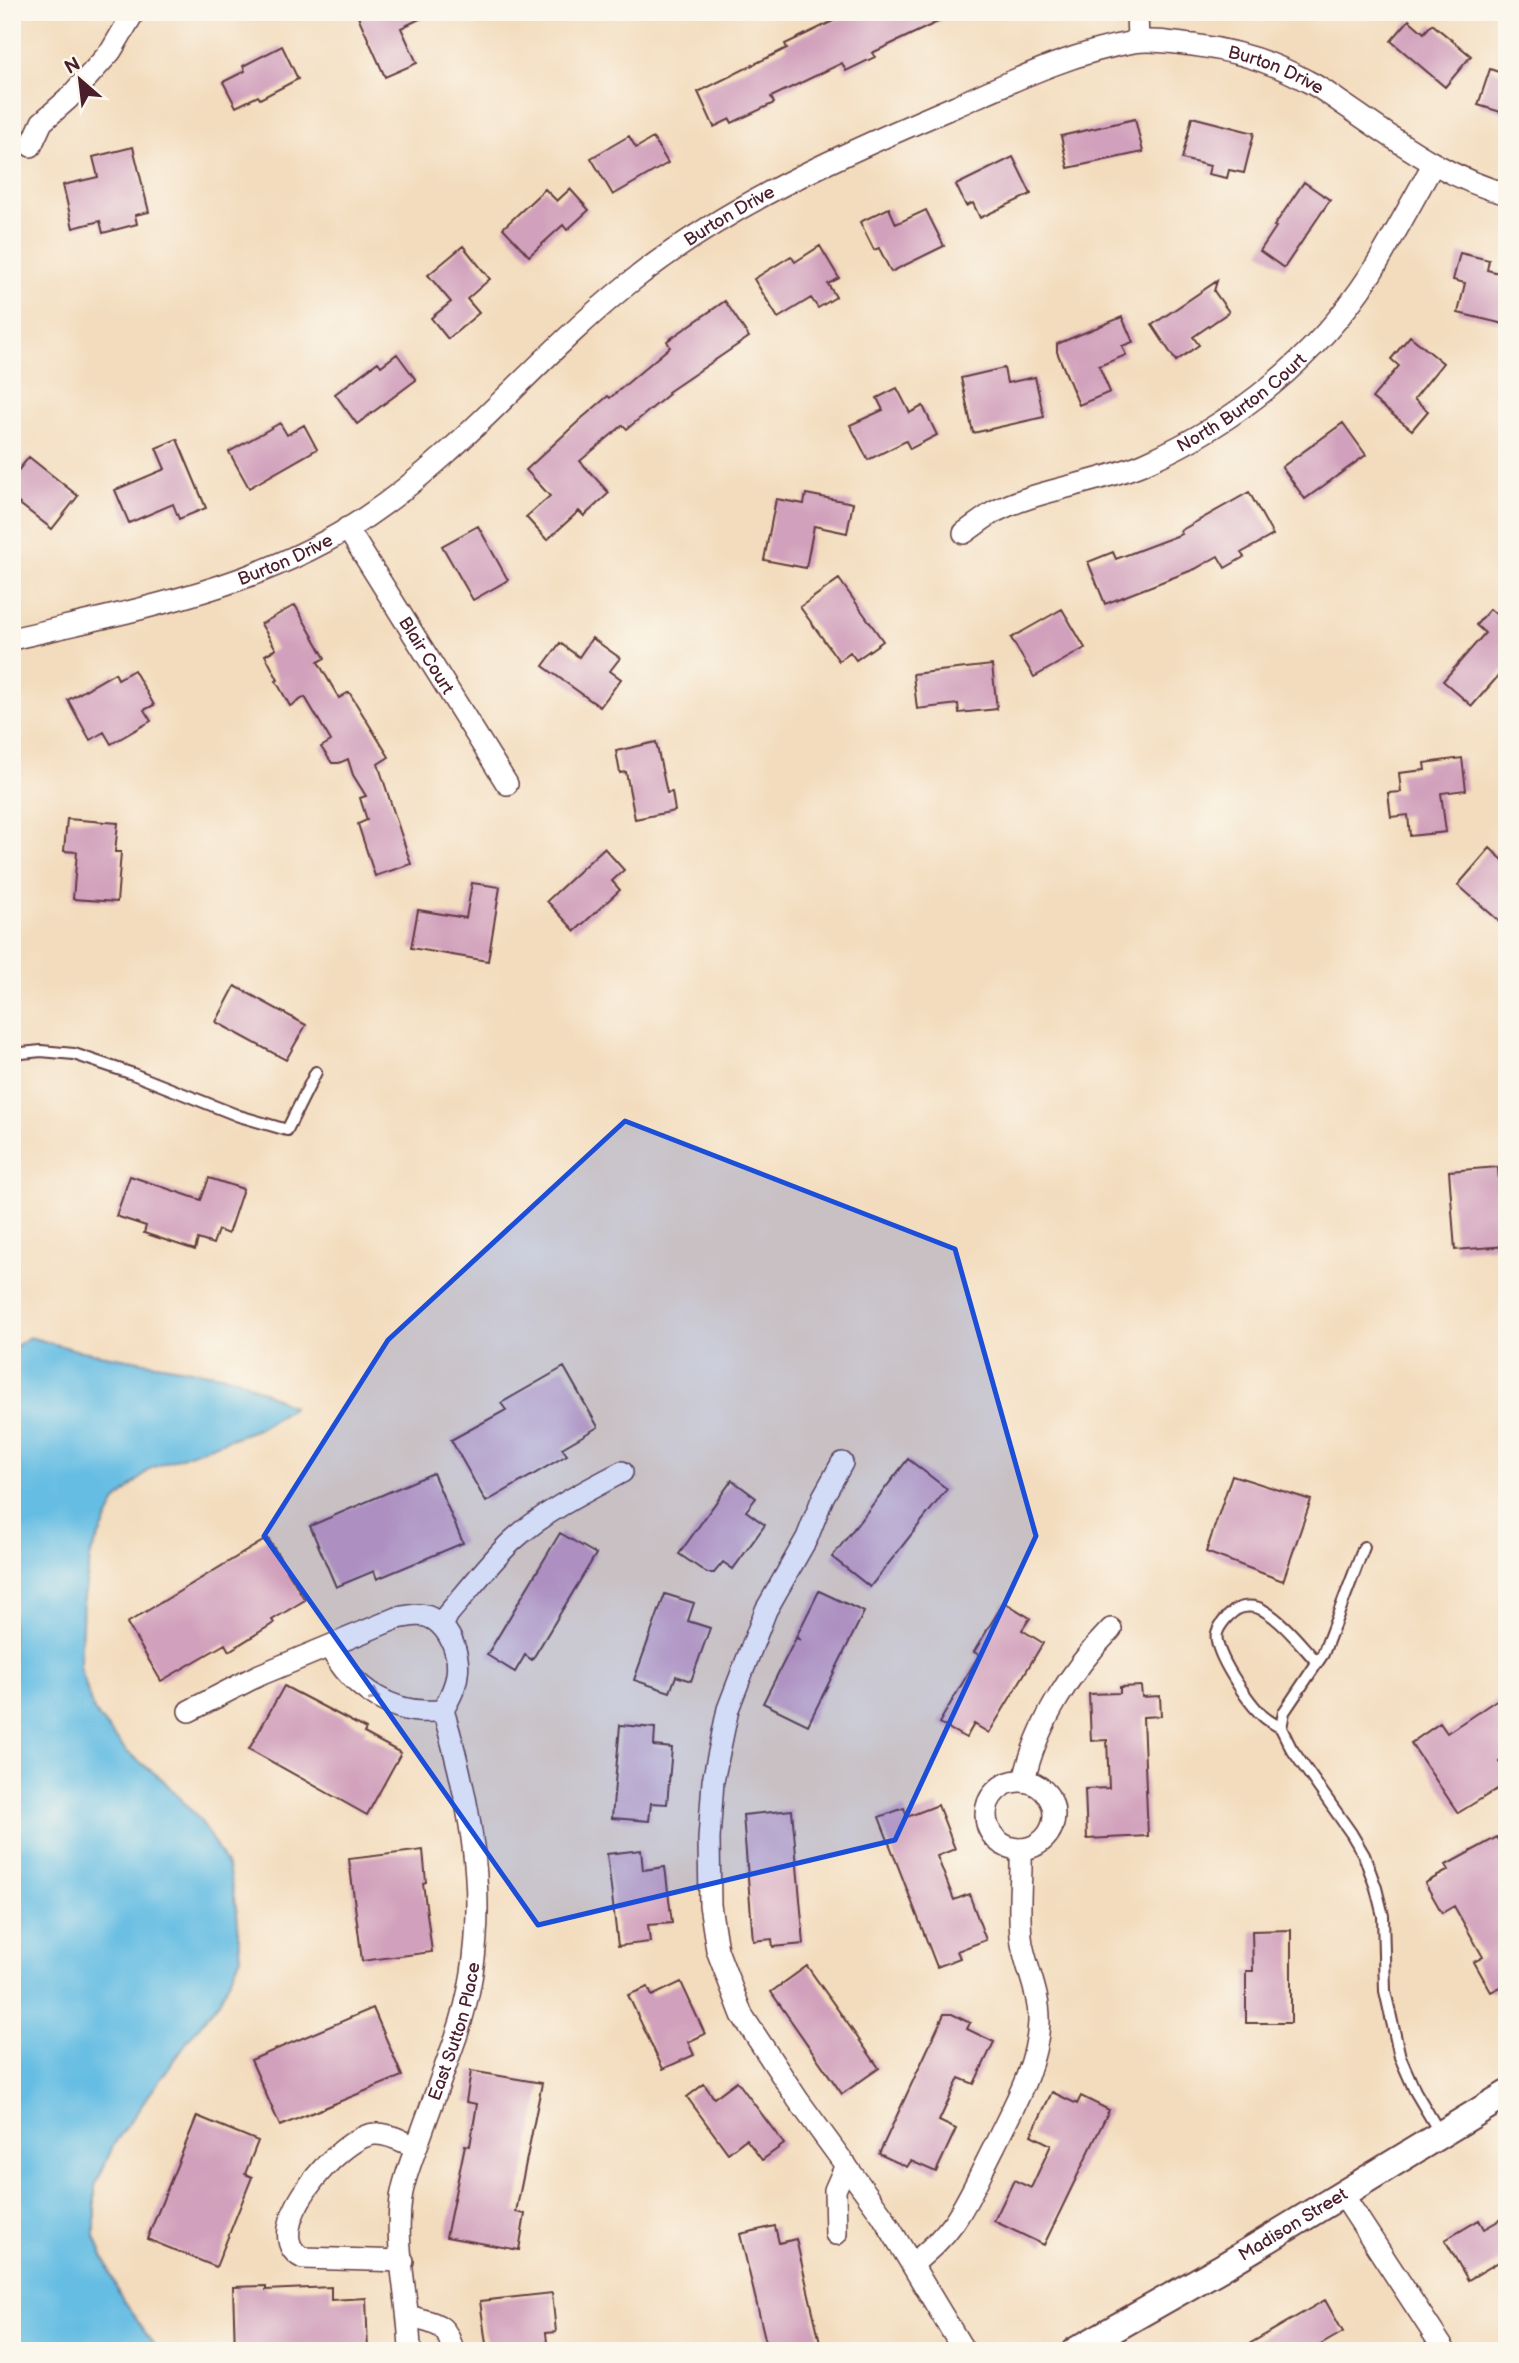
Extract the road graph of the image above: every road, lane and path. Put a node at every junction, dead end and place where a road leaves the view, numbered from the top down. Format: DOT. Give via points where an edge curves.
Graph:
graph roads {
  1 [pos="134,12"];
  2 [pos="1137,12"];
  3 [pos="1138,41"];
  4 [pos="31,146"];
  5 [pos="1433,165"];
  6 [pos="1507,194"];
  7 [pos="347,528"];
  8 [pos="964,533"];
  9 [pos="12,639"];
  10 [pos="508,784"];
  11 [pos="12,1054"];
  12 [pos="316,1072"];
  13 [pos="842,1463"];
  14 [pos="622,1472"];
  15 [pos="1364,1547"];
  16 [pos="442,1626"];
  17 [pos="1111,1629"];
  18 [pos="330,1647"];
  19 [pos="1317,1662"];
  20 [pos="443,1710"];
  21 [pos="188,1711"];
  22 [pos="1281,1728"];
  23 [pos="1024,1781"];
  24 [pos="1021,1849"];
  25 [pos="1507,2094"];
  26 [pos="1441,2134"];
  27 [pos="416,2147"];
  28 [pos="846,2165"];
  29 [pos="1343,2194"];
  30 [pos="836,2234"];
  31 [pos="403,2261"];
  32 [pos="913,2264"];
  33 [pos="409,2316"];
  34 [pos="1507,2344"];
  35 [pos="410,2351"];
  36 [pos="453,2351"];
  37 [pos="964,2351"];
  38 [pos="1076,2351"];
  39 [pos="1445,2351"];
  40 [pos="1497,2351"];
  1 -- 4 [label="street" via="111,51 42,122"];
  2 -- 3 [label="street"];
  3 -- 5 [label="street, Burton Drive" via="1234,52 1277,67 1308,81"];
  3 -- 7 [label="street, Burton Drive" via="1039,70 868,143 764,193 714,223 657,262 575,329 425,473"];
  5 -- 6 [label="street, Burton Drive" via="1464,181"];
  5 -- 8 [label="street, North Burton Court" via="1351,302 1326,333 1267,389 1205,433 1146,462 1025,500 993,513"];
  7 -- 9 [label="street, Burton Drive" via="260,572 209,591"];
  7 -- 10 [label="street, Blair Court"];
  11 -- 12 [label="lane" via="74,1054 287,1130"];
  13 -- 28 [label="street" via="766,1610 728,1709 713,1780 708,1870 718,1950 742,2015"];
  14 -- 16 [label="street" via="531,1525 510,1543"];
  15 -- 19 [label="lane"];
  16 -- 18 [label="street" via="420,1615 397,1618"];
  16 -- 20 [label="street" via="457,1655 458,1673"];
  17 -- 23 [label="street" via="1061,1692"];
  18 -- 20 [label="street, one-way" via="354,1681 377,1698 415,1712"];
  18 -- 21 [label="street" via="257,1676"];
  19 -- 22 [label="lane" via="1284,1712"];
  19 -- 22 [label="lane" via="1261,1608 1235,1610 1216,1635 1219,1652 1251,1703"];
  20 -- 27 [label="street, East Sutton Place" via="474,1846 477,1935 457,2034"];
  22 -- 26 [label="lane" via="1364,1855 1383,1916 1385,1991 1400,2057"];
  23 -- 24 [label="street" via="1035,1784 1051,1800 1053,1822 1042,1841"];
  23 -- 24 [label="street" via="994,1793 986,1813 987,1824 1000,1842"];
  24 -- 32 [label="street" via="1019,1912 1039,2021 1035,2050 1028,2076 955,2221"];
  25 -- 26 [label="street, Madison Street"];
  26 -- 29 [label="street, Madison Street"];
  27 -- 31 [label="street, East Sutton Place" via="401,2197"];
  27 -- 31 [label="street" via="379,2133 353,2141 324,2167 301,2199 291,2218 288,2243 293,2253 303,2258"];
  28 -- 30 [label="street" via="835,2190"];
  28 -- 32 [label="street"];
  29 -- 38 [label="street, Madison Street"];
  29 -- 39 [label="street"];
  31 -- 33 [label="street, East Sutton Place"];
  32 -- 37 [label="street"];
  33 -- 35 [label="street, East Sutton Place"];
  33 -- 36 [label="street" via="444,2327"];
  34 -- 40 [label="lane"];
}
